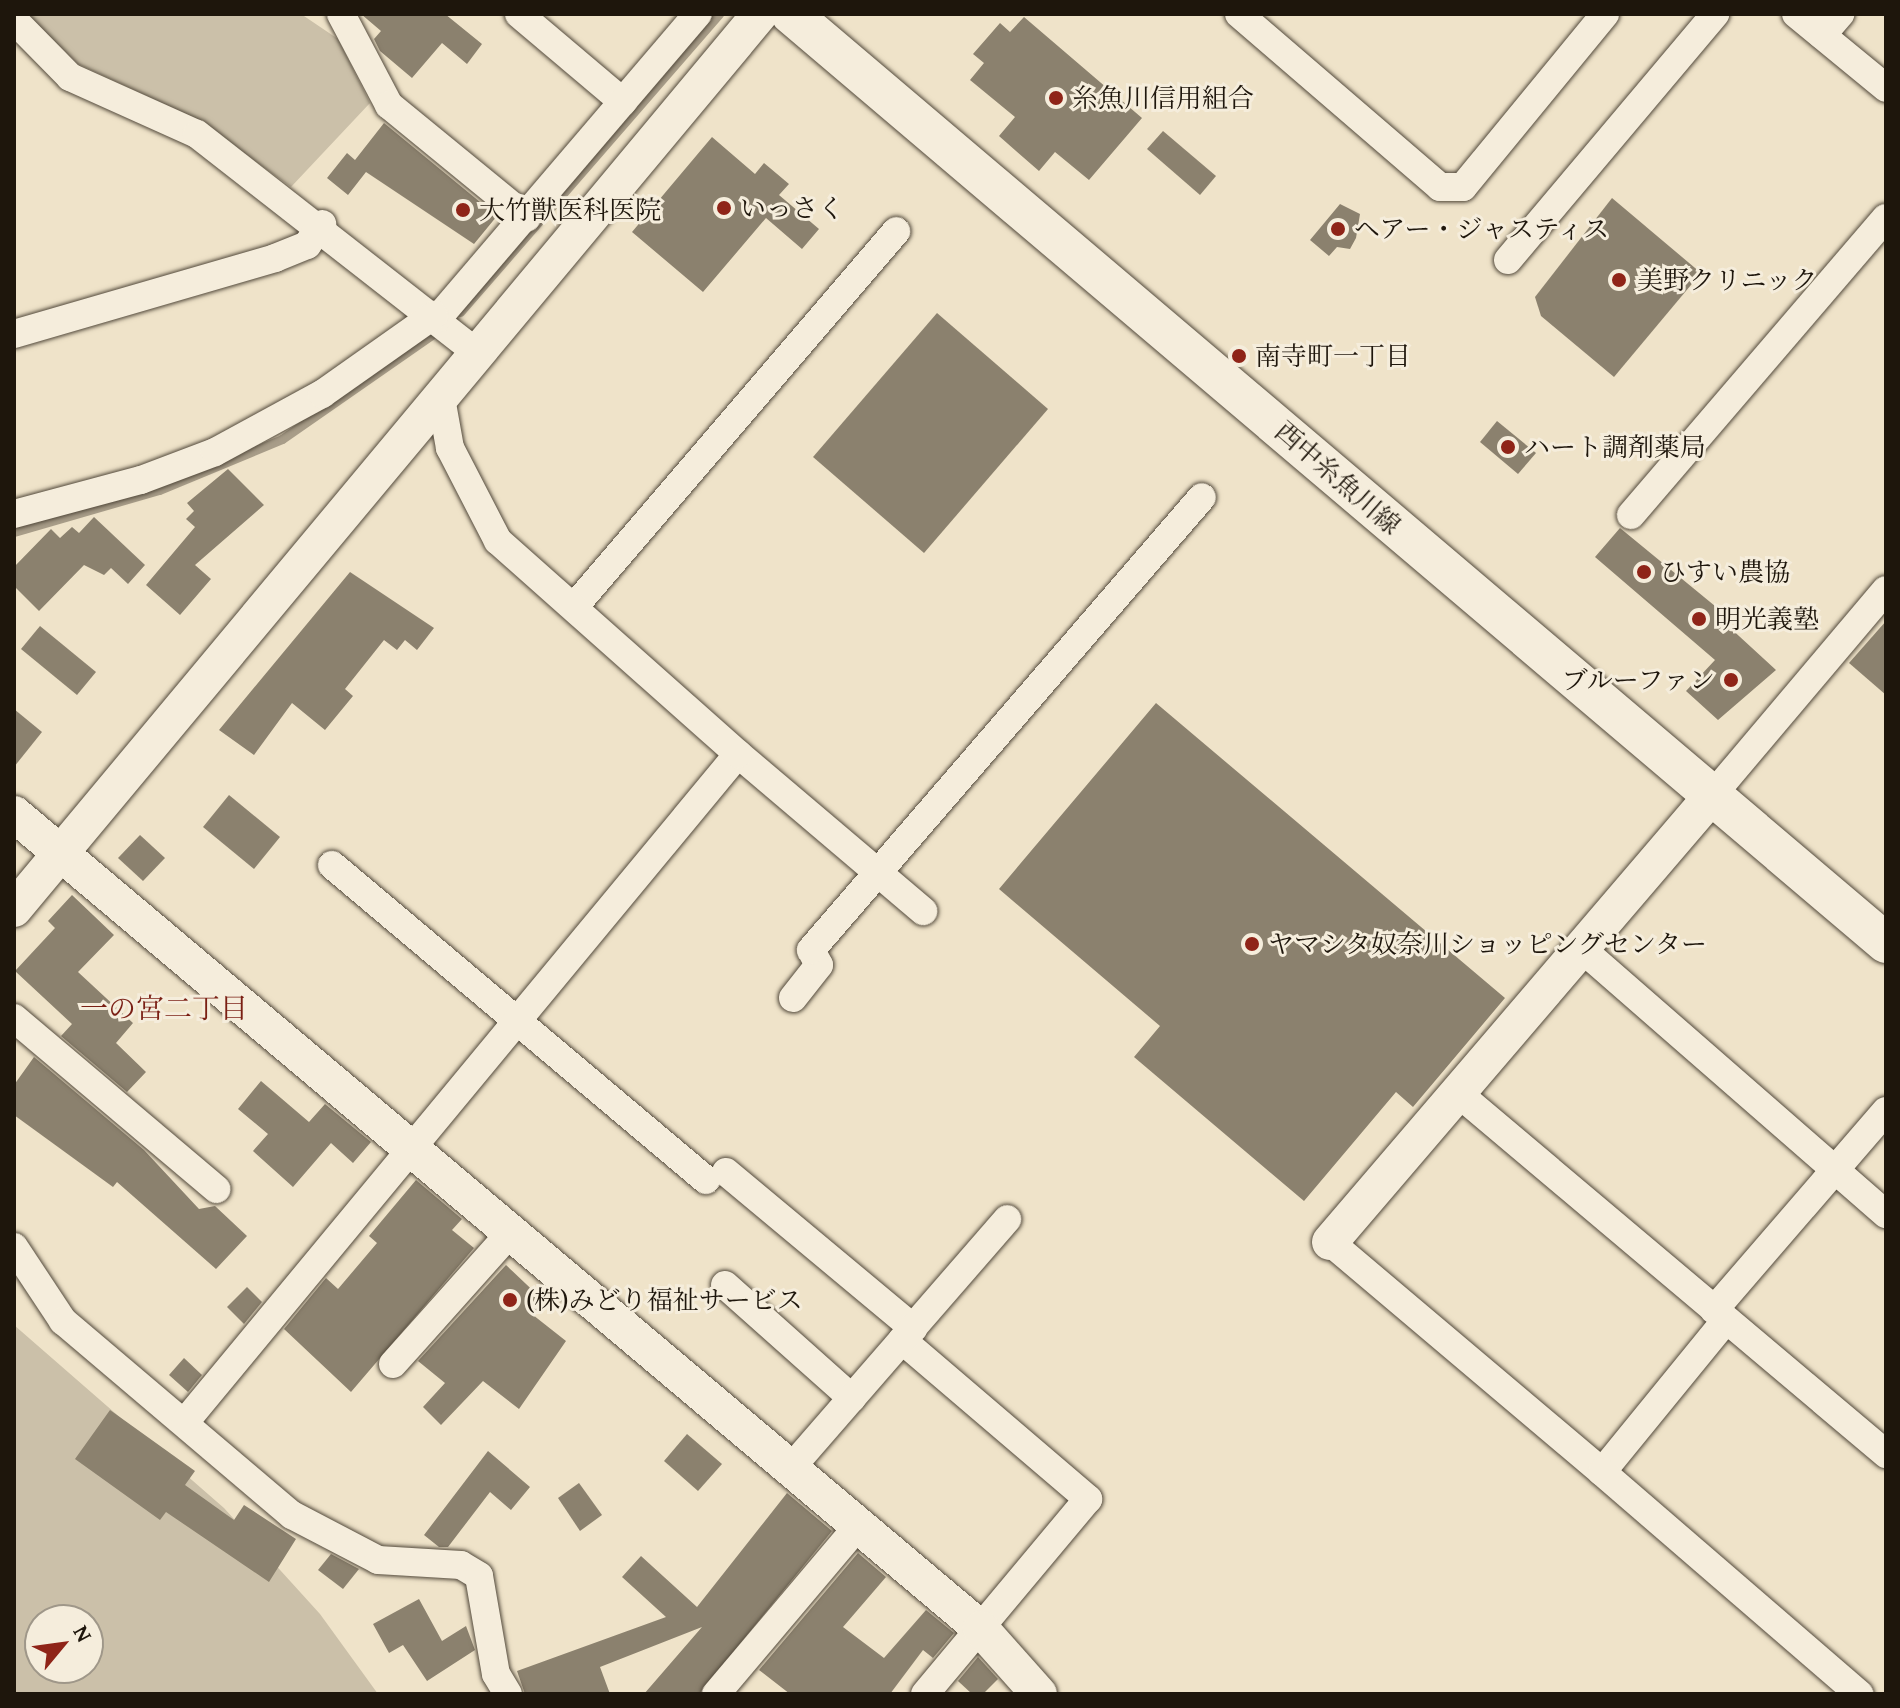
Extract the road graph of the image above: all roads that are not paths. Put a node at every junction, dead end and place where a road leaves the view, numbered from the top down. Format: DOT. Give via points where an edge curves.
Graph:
graph roads {
  1 [pos="341,14"];
  2 [pos="519,14"];
  3 [pos="698,14"];
  4 [pos="760,14"];
  5 [pos="791,14"];
  6 [pos="1239,14"];
  7 [pos="1605,14"];
  8 [pos="1715,14"];
  9 [pos="1796,14"];
  10 [pos="14,20"];
  11 [pos="1831,25"];
  12 [pos="1886,88"];
  13 [pos="623,102"];
  14 [pos="527,218"];
  15 [pos="1886,218"];
  16 [pos="322,224"];
  17 [pos="896,231"];
  18 [pos="1508,260"];
  19 [pos="436,316"];
  20 [pos="14,334"];
  21 [pos="475,351"];
  22 [pos="441,398"];
  23 [pos="1202,497"];
  24 [pos="14,514"];
  25 [pos="1631,515"];
  26 [pos="1886,590"];
  27 [pos="574,607"];
  28 [pos="738,754"];
  29 [pos="1710,798"];
  30 [pos="17,821"];
  31 [pos="61,853"];
  32 [pos="332,865"];
  33 [pos="880,873"];
  34 [pos="14,909"];
  35 [pos="923,911"];
  36 [pos="1886,943"];
  37 [pos="1583,950"];
  38 [pos="793,998"];
  39 [pos="14,1018"];
  40 [pos="516,1020"];
  41 [pos="1459,1094"];
  42 [pos="1886,1111"];
  43 [pos="410,1146"];
  44 [pos="1834,1170"];
  45 [pos="216,1189"];
  46 [pos="1886,1214"];
  47 [pos="1007,1219"];
  48 [pos="511,1232"];
  49 [pos="1330,1242"];
  50 [pos="14,1247"];
  51 [pos="725,1285"];
  52 [pos="1720,1315"];
  53 [pos="907,1334"];
  54 [pos="393,1364"];
  55 [pos="852,1398"];
  56 [pos="185,1422"];
  57 [pos="1886,1454"];
  58 [pos="790,1469"];
  59 [pos="1602,1472"];
  60 [pos="858,1526"];
  61 [pos="981,1629"];
  62 [pos="508,1694"];
  63 [pos="716,1694"];
  64 [pos="925,1694"];
  65 [pos="1039,1694"];
  66 [pos="1859,1694"];
  1 -- 14 [label="street" via="389,105"];
  2 -- 13 [label="street"];
  3 -- 13 [label="street"];
  4 -- 21 [label="street"];
  5 -- 29 [label="main road, 西中糸魚川線"];
  6 -- 7 [label="street" via="1440,187 1463,187"];
  8 -- 18 [label="street"];
  9 -- 11 [label="street"];
  10 -- 16 [label="street" via="70,77 197,134"];
  11 -- 12 [label="street"];
  13 -- 14 [label="street"];
  14 -- 19 [label="street"];
  15 -- 25 [label="street"];
  16 -- 19 [label="street"];
  16 -- 20 [label="street" via="307,245 275,258"];
  17 -- 27 [label="street"];
  19 -- 21 [label="street"];
  19 -- 24 [label="street" via="322,394 215,452 141,480"];
  21 -- 22 [label="street"];
  22 -- 27 [label="street" via="450,448 475,507 498,541"];
  22 -- 31 [label="street"];
  23 -- 33 [label="street"];
  26 -- 29 [label="street"];
  27 -- 28 [label="street"];
  28 -- 33 [label="street"];
  28 -- 40 [label="street"];
  29 -- 36 [label="main road, 西中糸魚川線"];
  29 -- 37 [label="street"];
  30 -- 31 [label="street"];
  31 -- 34 [label="street"];
  31 -- 43 [label="street"];
  32 -- 40 [label="street"];
  33 -- 35 [label="street"];
  33 -- 38 [label="street" via="811,950 819,965"];
  37 -- 41 [label="street"];
  37 -- 44 [label="street"];
  39 -- 45 [label="street"];
  40 -- 43 [label="street"];
  40 -- 53 [label="street"];
  41 -- 49 [label="street"];
  41 -- 52 [label="street"];
  42 -- 44 [label="street"];
  43 -- 48 [label="street"];
  43 -- 56 [label="street"];
  44 -- 46 [label="street"];
  44 -- 52 [label="street"];
  47 -- 53 [label="street"];
  48 -- 54 [label="street"];
  48 -- 58 [label="street"];
  49 -- 59 [label="street"];
  50 -- 56 [label="street" via="63,1321"];
  51 -- 55 [label="street"];
  52 -- 57 [label="street"];
  52 -- 59 [label="street"];
  53 -- 55 [label="street"];
  53 -- 61 [label="street" via="1088,1499"];
  55 -- 58 [label="street"];
  56 -- 62 [label="street" via="234,1473 292,1515 378,1560 461,1565 479,1576 496,1674"];
  58 -- 60 [label="street"];
  59 -- 66 [label="street"];
  60 -- 61 [label="street"];
  60 -- 63 [label="street"];
  61 -- 64 [label="street"];
  61 -- 65 [label="street"];
}
